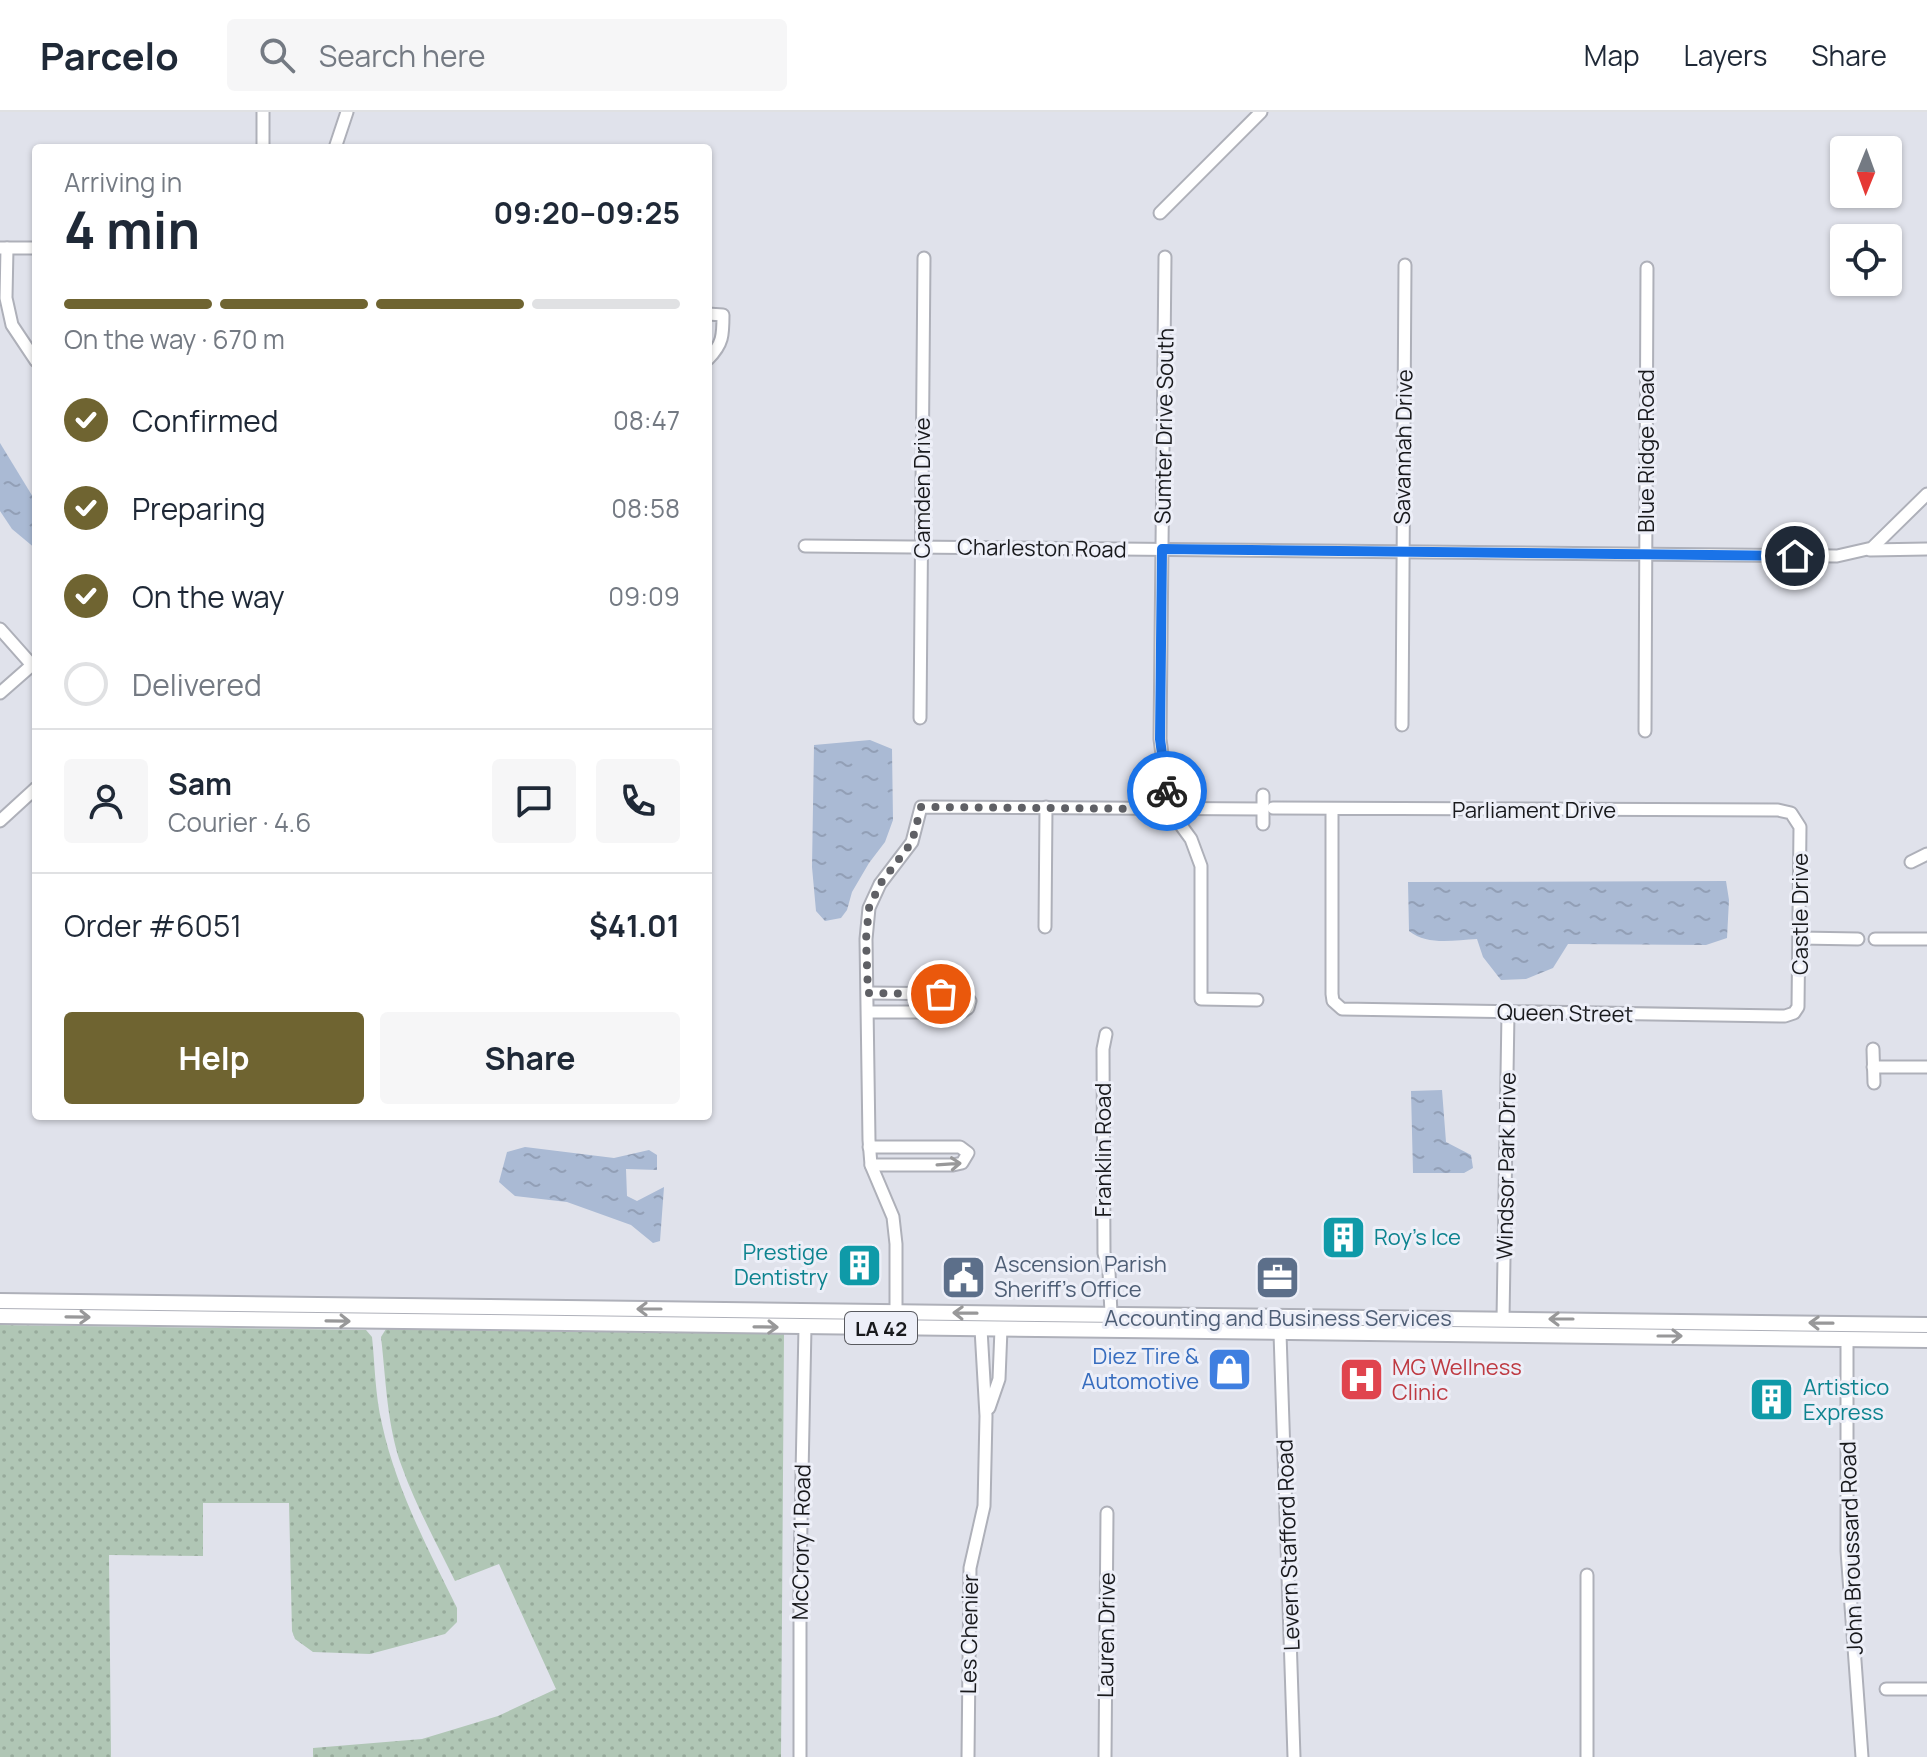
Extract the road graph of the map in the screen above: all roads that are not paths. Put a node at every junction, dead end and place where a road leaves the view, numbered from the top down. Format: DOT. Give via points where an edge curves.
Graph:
graph roads {
  1 [pos="263,112"];
  2 [pos="347,112"];
  3 [pos="1261,112"];
  4 [pos="263,144"];
  5 [pos="336,144"];
  6 [pos="1160,213"];
  7 [pos="4,248"];
  8 [pos="32,248"];
  9 [pos="1165,257"];
  10 [pos="924,258"];
  11 [pos="1405,265"];
  12 [pos="1647,268"];
  13 [pos="712,314"];
  14 [pos="6,326"];
  15 [pos="712,355"];
  16 [pos="32,356"];
  17 [pos="1927,494"];
  18 [pos="805,546"];
  19 [pos="922,547"];
  20 [pos="1162,549"];
  21 [pos="1927,549"];
  22 [pos="1870,550"];
  23 [pos="1402,551"];
  24 [pos="1646,553"];
  25 [pos="0,629"];
  26 [pos="32,662"];
  27 [pos="32,666"];
  28 [pos="0,693"];
  29 [pos="920,718"];
  30 [pos="1402,725"];
  31 [pos="1645,731"];
  32 [pos="32,792"];
  33 [pos="1263,795"];
  34 [pos="1046,807"];
  35 [pos="1169,809"];
  36 [pos="1268,809"];
  37 [pos="1332,809"];
  38 [pos="1794,815"];
  39 [pos="0,821"];
  40 [pos="1263,824"];
  41 [pos="1926,859"];
  42 [pos="1911,862"];
  43 [pos="1045,927"];
  44 [pos="1800,938"];
  45 [pos="1858,939"];
  46 [pos="1875,939"];
  47 [pos="1927,939"];
  48 [pos="868,993"];
  49 [pos="1257,1000"];
  50 [pos="868,1012"];
  51 [pos="1508,1013"];
  52 [pos="1794,1013"];
  53 [pos="1106,1034"];
  54 [pos="1873,1049"];
  55 [pos="1873,1067"];
  56 [pos="1927,1067"];
  57 [pos="1874,1083"];
  58 [pos="869,1147"];
  59 [pos="871,1165"];
  60 [pos="0,1301"];
  61 [pos="749,1310"];
  62 [pos="896,1311"];
  63 [pos="1111,1313"];
  64 [pos="1145,1314"];
  65 [pos="0,1316"];
  66 [pos="1337,1318"];
  67 [pos="1473,1319"];
  68 [pos="1503,1319"];
  69 [pos="1046,1324"];
  70 [pos="1911,1325"];
  71 [pos="1927,1325"];
  72 [pos="669,1326"];
  73 [pos="805,1327"];
  74 [pos="981,1329"];
  75 [pos="1001,1329"];
  76 [pos="1280,1333"];
  77 [pos="1413,1333"];
  78 [pos="1847,1340"];
  79 [pos="1927,1340"];
  80 [pos="986,1416"];
  81 [pos="1107,1513"];
  82 [pos="1587,1575"];
  83 [pos="1886,1689"];
  84 [pos="1927,1689"];
  85 [pos="800,1757"];
  86 [pos="968,1757"];
  87 [pos="1105,1757"];
  88 [pos="1294,1757"];
  89 [pos="1587,1757"];
  90 [pos="1862,1757"];
  1 -- 4 [label="street"];
  2 -- 5 [label="street"];
  3 -- 6 [label="street"];
  7 -- 8 [label="street"];
  7 -- 14 [label="street"];
  9 -- 20 [label="street, Sumter Drive South"];
  10 -- 19 [label="street, Camden Drive"];
  11 -- 23 [label="street, Savannah Drive"];
  12 -- 24 [label="street, Blue Ridge Road"];
  13 -- 15 [label="street" via="723,315 723,339"];
  14 -- 16 [label="street"];
  17 -- 22 [label="street"];
  18 -- 19 [label="street, Charleston Road"];
  19 -- 20 [label="street, Charleston Road"];
  19 -- 29 [label="street, Camden Drive"];
  20 -- 23 [label="street, Charleston Road"];
  20 -- 35 [label="street, Sumter Drive South" via="1160,739"];
  21 -- 22 [label="street, Charleston Road"];
  22 -- 24 [label="street, Charleston Road" via="1837,556"];
  23 -- 24 [label="street, Charleston Road"];
  23 -- 30 [label="street, Savannah Drive"];
  24 -- 31 [label="street, Blue Ridge Road"];
  25 -- 26 [label="street"];
  27 -- 28 [label="street"];
  32 -- 39 [label="street"];
  33 -- 36 [label="street"];
  34 -- 35 [label="street, Parliament Drive"];
  34 -- 43 [label="street"];
  34 -- 48 [label="street, Parliament Drive" via="921,807 912,842 869,908"];
  35 -- 36 [label="street, Parliament Drive"];
  35 -- 49 [label="street" via="1191,839 1201,866 1201,999"];
  36 -- 37 [label="street, Parliament Drive"];
  36 -- 40 [label="street"];
  37 -- 38 [label="street, Parliament Drive" via="1778,810"];
  37 -- 51 [label="street, Queen Street" via="1332,994 1337,1007"];
  38 -- 44 [label="street, Castle Drive" via="1800,827"];
  41 -- 42 [label="street"];
  44 -- 45 [label="street"];
  44 -- 52 [label="street, Castle Drive" via="1800,999"];
  46 -- 47 [label="street"];
  48 -- 50 [label="street"];
  48 -- 50 [label="street" via="965,994 970,1001 962,1012"];
  50 -- 58 [label="street"];
  51 -- 52 [label="street, Queen Street"];
  51 -- 68 [label="street, Windsor Park Drive"];
  53 -- 63 [label="street, Franklin Road" via="1102,1198"];
  54 -- 55 [label="street"];
  55 -- 56 [label="street"];
  55 -- 57 [label="street"];
  58 -- 59 [label="street"];
  59 -- 58 [label="street, one-way" via="953,1165 962,1163 968,1153 960,1147"];
  59 -- 62 [label="street" via="893,1217"];
  61 -- 60 [label="main road, LA 42, one-way"];
  61 -- 62 [label="main road, LA 42"];
  61 -- 72 [label="main road" via="736,1320 698,1319"];
  63 -- 62 [label="main road, LA 42, one-way"];
  62 -- 73 [label="main road" via="871,1318 813,1318"];
  63 -- 64 [label="main road, LA 42"];
  64 -- 66 [label="main road, LA 42"];
  64 -- 69 [label="main road" via="1119,1321"];
  65 -- 72 [label="main road, LA 42, one-way"];
  66 -- 67 [label="main road, LA 42"];
  66 -- 76 [label="main road" via="1321,1325 1286,1326"];
  67 -- 68 [label="main road, LA 42"];
  67 -- 77 [label="main road" via="1456,1328"];
  70 -- 68 [label="main road, LA 42, one-way"];
  69 -- 74 [label="main road" via="996,1321"];
  69 -- 75 [label="main road, LA 42"];
  69 -- 76 [label="main road, LA 42"];
  70 -- 71 [label="main road, LA 42"];
  70 -- 78 [label="main road" via="1896,1331 1851,1332"];
  72 -- 73 [label="main road, LA 42, one-way"];
  73 -- 74 [label="main road, LA 42"];
  73 -- 85 [label="street, McCrory 1 Road"];
  74 -- 75 [label="main road, LA 42"];
  74 -- 80 [label="street, Les Chenier"];
  75 -- 80 [label="street, Les Chenier" via="999,1379"];
  76 -- 77 [label="main road, LA 42"];
  76 -- 88 [label="street, Levern Stafford Road"];
  77 -- 78 [label="main road, LA 42, one-way"];
  78 -- 79 [label="main road, LA 42"];
  78 -- 90 [label="street, John Broussard Road" via="1847,1551"];
  80 -- 86 [label="street, Les Chenier" via="984,1506 970,1568"];
  81 -- 87 [label="street, Lauren Drive"];
  82 -- 89 [label="street"];
  83 -- 84 [label="street"];
}
